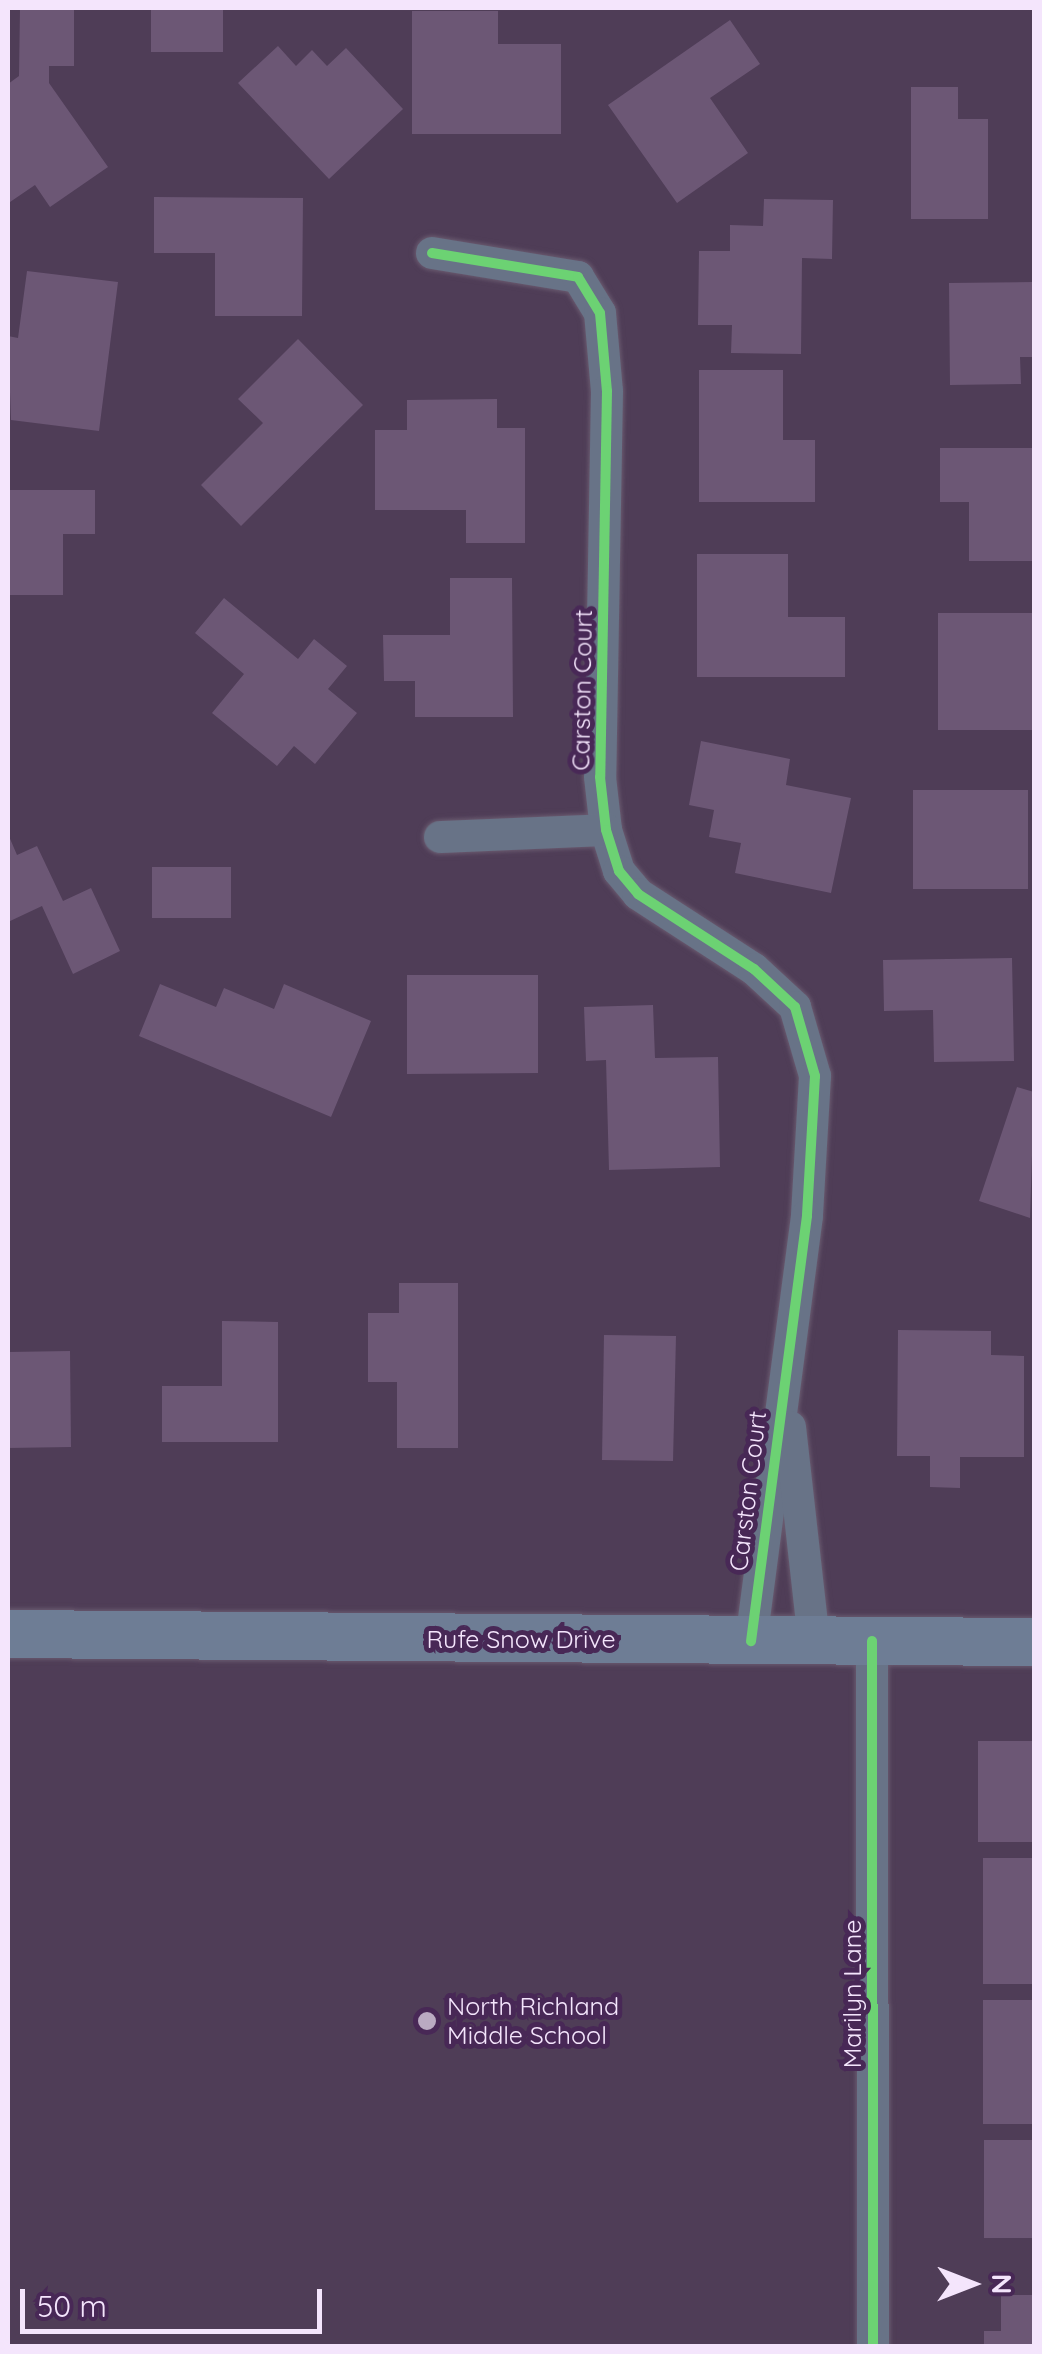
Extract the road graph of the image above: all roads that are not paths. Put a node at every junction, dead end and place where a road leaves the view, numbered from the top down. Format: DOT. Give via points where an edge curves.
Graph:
graph roads {
  1 [pos="432,253"];
  2 [pos="606,830"];
  3 [pos="440,837"];
  4 [pos="783,1368"];
  5 [pos="8,1634"];
  6 [pos="751,1640"];
  7 [pos="814,1640"];
  8 [pos="872,1641"];
  9 [pos="1034,1642"];
  10 [pos="873,2346"];
  1 -- 2 [label="street, Carston Court" via="578,276 600,313 607,391 600,777"];
  2 -- 3 [label="street"];
  2 -- 4 [label="street, Carston Court" via="619,871 638,894 754,969 800,1018 816,1114"];
  4 -- 6 [label="street, Carston Court"];
  4 -- 7 [label="street, Carston Court"];
  5 -- 6 [label="main road, Rufe Snow Drive"];
  6 -- 7 [label="main road, Rufe Snow Drive"];
  7 -- 8 [label="main road, Rufe Snow Drive"];
  8 -- 9 [label="main road, Rufe Snow Drive"];
  8 -- 10 [label="street, Marilyn Lane"];
}
